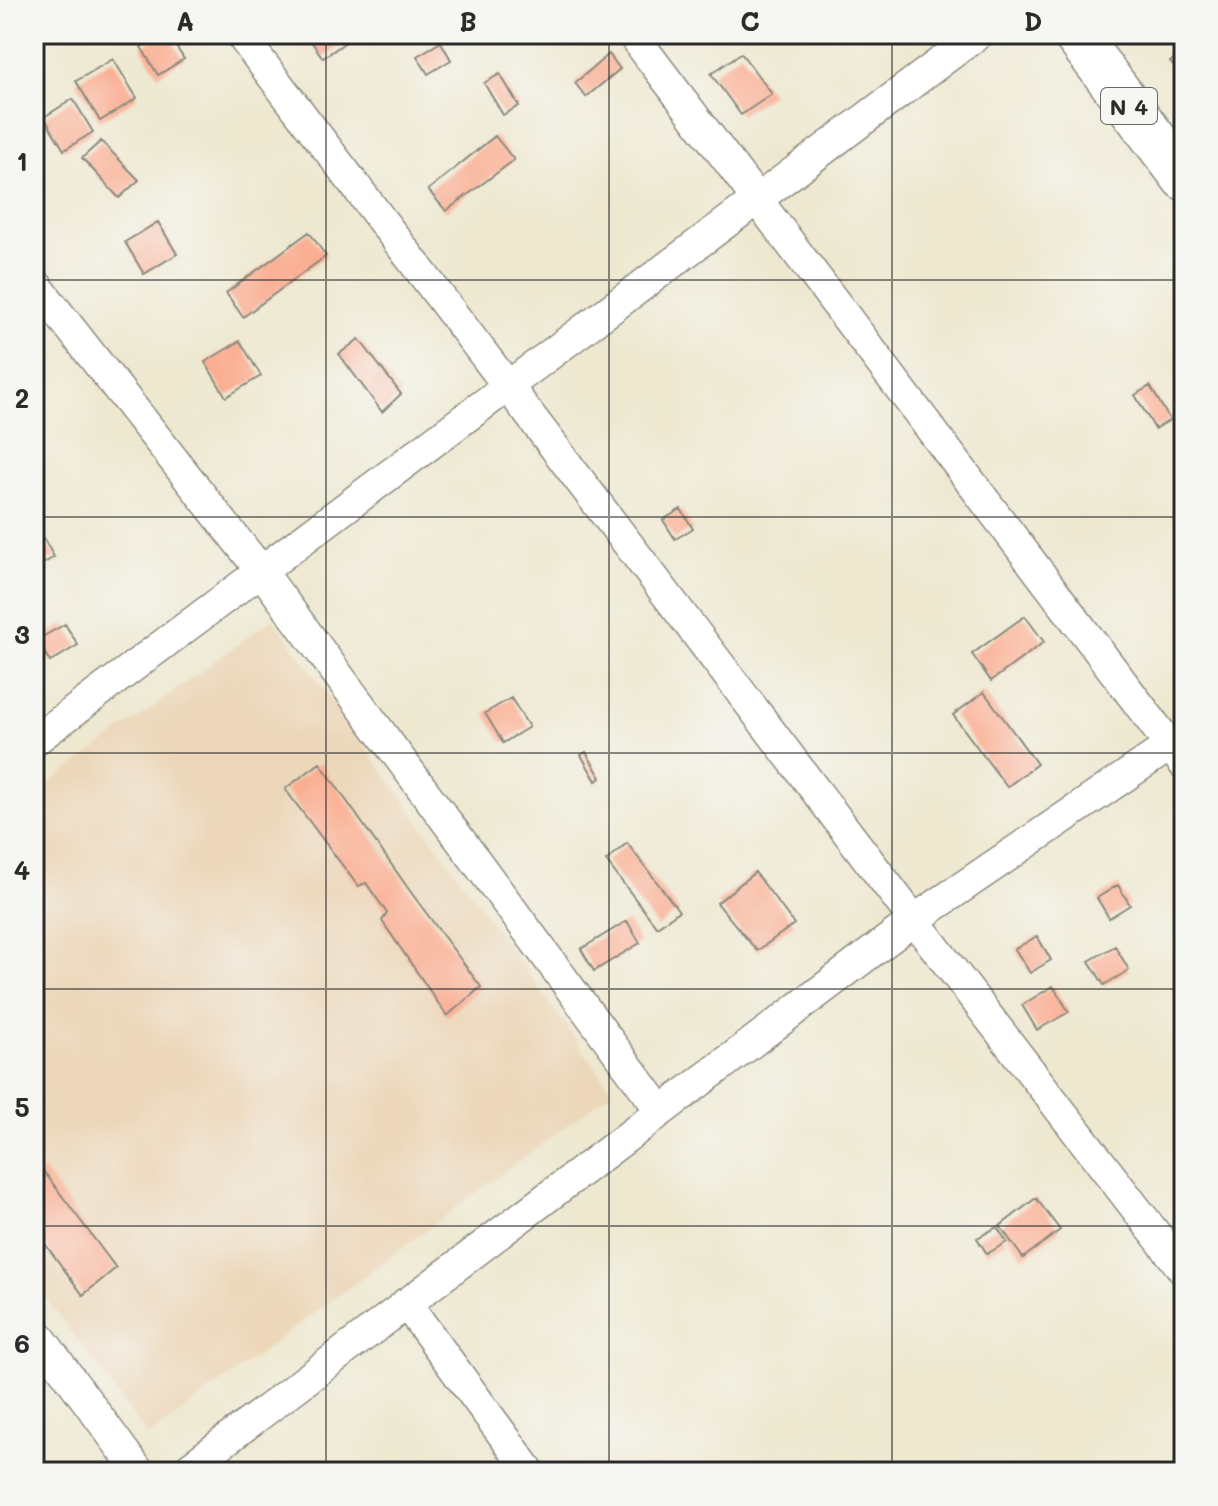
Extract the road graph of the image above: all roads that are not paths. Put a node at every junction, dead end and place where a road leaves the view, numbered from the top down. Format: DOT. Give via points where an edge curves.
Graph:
graph roads {
  1 [pos="240,34"];
  2 [pos="632,34"];
  3 [pos="978,34"];
  4 [pos="1075,34"];
  5 [pos="1184,178"];
  6 [pos="757,200"];
  7 [pos="34,282"];
  8 [pos="508,386"];
  9 [pos="261,571"];
  10 [pos="34,741"];
  11 [pos="1180,749"];
  12 [pos="914,920"];
  13 [pos="661,1111"];
  14 [pos="1184,1271"];
  15 [pos="406,1303"];
  16 [pos="34,1329"];
  17 [pos="139,1472"];
  18 [pos="184,1472"];
  19 [pos="530,1472"];
  1 -- 8 [label="street"];
  2 -- 6 [label="street"];
  3 -- 6 [label="street"];
  4 -- 5 [label="highway, N 4"];
  6 -- 8 [label="street"];
  6 -- 11 [label="street"];
  7 -- 9 [label="street"];
  8 -- 9 [label="street"];
  8 -- 12 [label="street"];
  9 -- 10 [label="street"];
  9 -- 13 [label="street"];
  11 -- 12 [label="street"];
  12 -- 13 [label="street"];
  12 -- 14 [label="street"];
  13 -- 15 [label="street"];
  15 -- 18 [label="street"];
  15 -- 19 [label="street"];
  16 -- 17 [label="street"];
}
